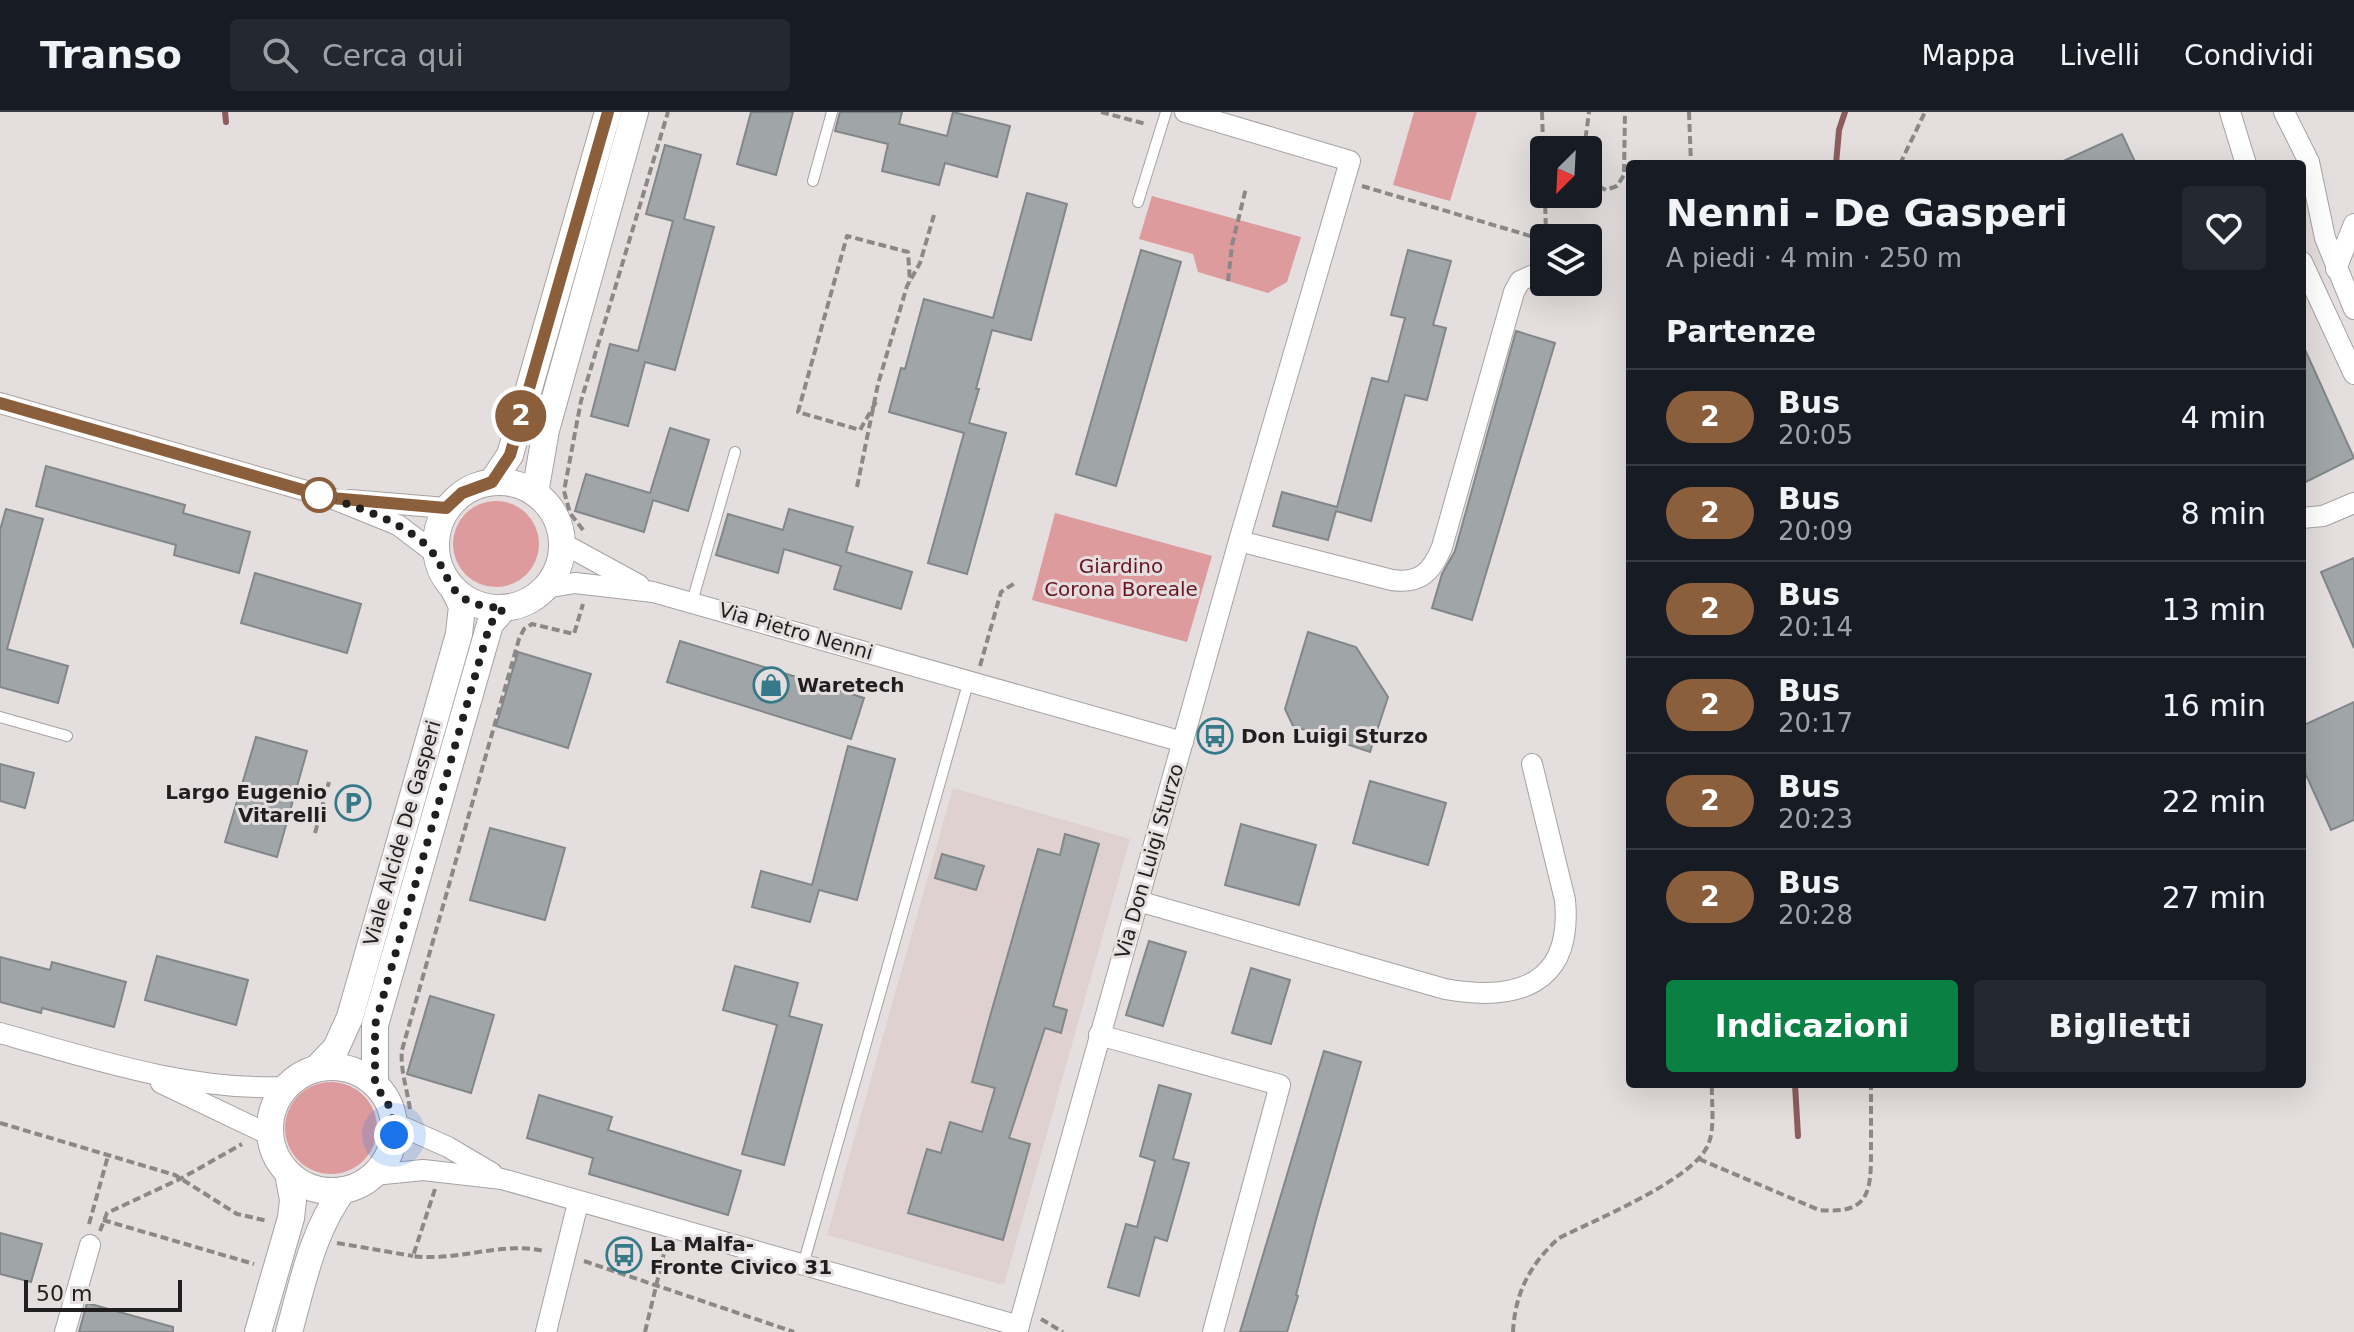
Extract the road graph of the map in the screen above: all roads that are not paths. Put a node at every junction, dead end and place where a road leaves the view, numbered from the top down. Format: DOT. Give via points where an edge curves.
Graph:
graph roads {
  1 [pos="608,112"];
  2 [pos="635,112"];
  3 [pos="832,112"];
  4 [pos="1166,112"];
  5 [pos="1185,112"];
  6 [pos="2247,112"];
  7 [pos="2284,112"];
  8 [pos="1239,120"];
  9 [pos="2232,122"];
  10 [pos="2245,160"];
  11 [pos="813,181"];
  12 [pos="2308,192"];
  13 [pos="1138,202"];
  14 [pos="2354,224"];
  15 [pos="2336,269"];
  16 [pos="2306,271"];
  17 [pos="1530,276"];
  18 [pos="2354,309"];
  19 [pos="2354,374"];
  20 [pos="0,403"];
  21 [pos="735,452"];
  22 [pos="492,482"];
  23 [pos="535,493"];
  24 [pos="331,498"];
  25 [pos="2354,503"];
  26 [pos="446,508"];
  27 [pos="2306,518"];
  28 [pos="1239,541"];
  29 [pos="562,543"];
  30 [pos="436,554"];
  31 [pos="545,588"];
  32 [pos="454,590"];
  33 [pos="653,592"];
  34 [pos="692,602"];
  35 [pos="504,608"];
  36 [pos="972,681"];
  37 [pos="0,717"];
  38 [pos="67,736"];
  39 [pos="1183,742"];
  40 [pos="1532,764"];
  41 [pos="1138,901"];
  42 [pos="0,1033"];
  43 [pos="1099,1035"];
  44 [pos="317,1068"];
  45 [pos="128,1069"];
  46 [pos="375,1084"];
  47 [pos="286,1087"];
  48 [pos="405,1122"];
  49 [pos="266,1134"];
  50 [pos="288,1173"];
  51 [pos="374,1175"];
  52 [pos="502,1179"];
  53 [pos="343,1190"];
  54 [pos="578,1203"];
  55 [pos="90,1245"];
  56 [pos="803,1265"];
  57 [pos="1020,1323"];
  58 [pos="65,1332"];
  59 [pos="258,1332"];
  60 [pos="289,1332"];
  61 [pos="546,1332"];
  62 [pos="1213,1332"];
  1 -- 22 [label="street" via="510,455"];
  2 -- 23 [label="street" via="546,430"];
  3 -- 11 [label="lane"];
  4 -- 13 [label="lane"];
  5 -- 8 [label="street"];
  6 -- 9 [label="street"];
  7 -- 12 [label="street" via="2306,155"];
  8 -- 28 [label="street, Via Don Luigi Sturzo" via="1347,171"];
  9 -- 10 [label="street"];
  12 -- 15 [label="street"];
  14 -- 15 [label="street"];
  15 -- 18 [label="street"];
  16 -- 19 [label="street"];
  17 -- 28 [label="street" via="1514,292 1442,547 1427,574 1410,581 1392,580"];
  20 -- 24 [label="street"];
  21 -- 34 [label="lane"];
  22 -- 23 [label="street"];
  22 -- 26 [label="street" via="462,493"];
  23 -- 29 [label="street" via="551,510"];
  24 -- 26 [label="street"];
  24 -- 30 [label="street" via="398,525"];
  25 -- 27 [label="street"];
  26 -- 30 [label="street" via="437,530"];
  28 -- 39 [label="street, Via Don Luigi Sturzo"];
  29 -- 31 [label="street" via="558,568"];
  29 -- 33 [label="street"];
  30 -- 32 [label="street"];
  31 -- 33 [label="street, Via Pietro Nenni" via="565,583"];
  31 -- 35 [label="street" via="526,602"];
  32 -- 35 [label="street" via="477,604"];
  32 -- 44 [label="street, Viale Alcide De Gasperi" via="462,606 459,634 354,1001 340,1041"];
  33 -- 34 [label="street, Via Pietro Nenni"];
  34 -- 36 [label="street, Via Pietro Nenni"];
  35 -- 46 [label="street, Viale Alcide De Gasperi" via="490,624 379,1008 373,1039"];
  36 -- 39 [label="street, Via Pietro Nenni"];
  36 -- 56 [label="lane"];
  37 -- 38 [label="lane"];
  39 -- 41 [label="street, Via Don Luigi Sturzo"];
  40 -- 41 [label="street" via="1567,915 1553,966 1525,988 1495,994 1445,989"];
  41 -- 43 [label="street, Via Don Luigi Sturzo"];
  42 -- 45 [label="street"];
  43 -- 57 [label="street, Via Don Luigi Sturzo"];
  43 -- 62 [label="street" via="1280,1085"];
  44 -- 46 [label="street" via="348,1069"];
  44 -- 47 [label="street"];
  45 -- 47 [label="street" via="231,1086"];
  45 -- 49 [label="street"];
  46 -- 48 [label="street"];
  47 -- 49 [label="street"];
  48 -- 51 [label="street"];
  48 -- 52 [label="street"];
  49 -- 50 [label="street"];
  50 -- 53 [label="street" via="314,1188"];
  50 -- 59 [label="street" via="293,1200 288,1230"];
  51 -- 52 [label="street" via="423,1170"];
  51 -- 53 [label="street"];
  52 -- 54 [label="street"];
  53 -- 60 [label="street" via="316,1236"];
  54 -- 56 [label="street"];
  54 -- 61 [label="street"];
  55 -- 58 [label="street"];
  56 -- 57 [label="street"];
}
